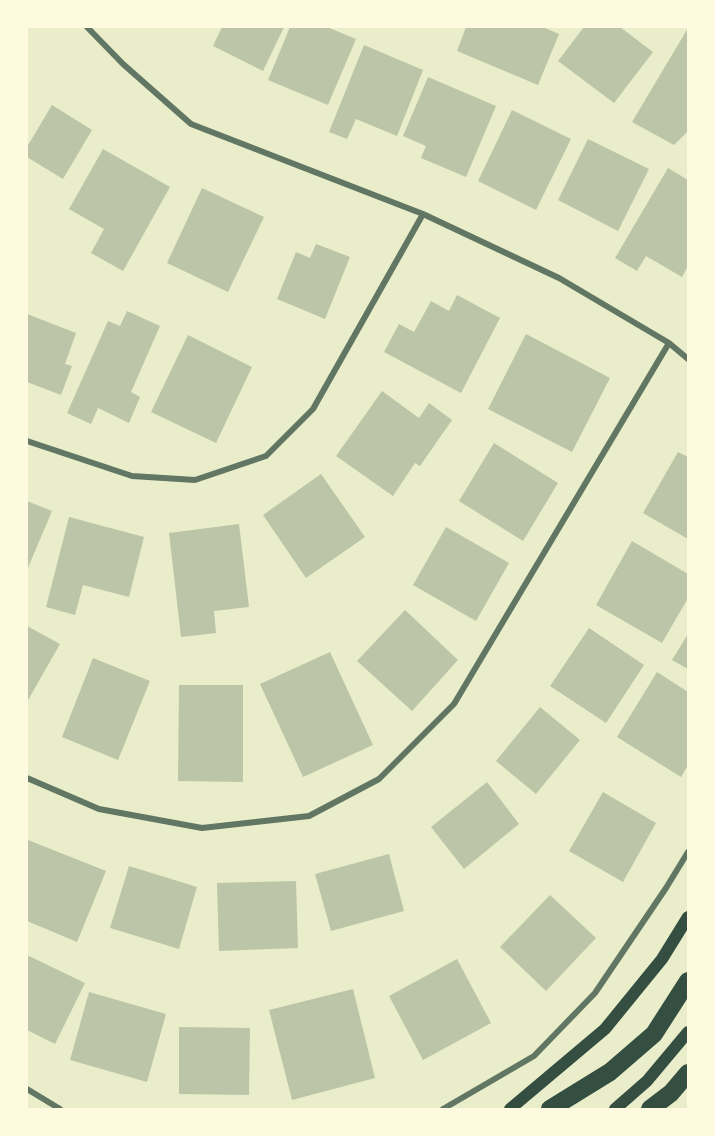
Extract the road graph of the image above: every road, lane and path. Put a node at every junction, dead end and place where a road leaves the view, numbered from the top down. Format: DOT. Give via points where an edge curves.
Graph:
graph roads {
  1 [pos="87,27"];
  2 [pos="423,214"];
  3 [pos="669,343"];
  4 [pos="688,359"];
  5 [pos="27,441"];
  6 [pos="27,778"];
  7 [pos="688,852"];
  8 [pos="688,917"];
  9 [pos="688,981"];
  10 [pos="688,1032"];
  11 [pos="688,1073"];
  12 [pos="27,1089"];
  13 [pos="60,1109"];
  14 [pos="443,1109"];
  15 [pos="510,1109"];
  16 [pos="550,1109"];
  17 [pos="615,1109"];
  18 [pos="650,1109"];
  1 -- 2 [label="street" via="191,124"];
  2 -- 3 [label="street" via="560,278"];
  2 -- 5 [label="street" via="313,409 266,456 195,480 132,476"];
  3 -- 4 [label="street"];
  3 -- 6 [label="street" via="454,704 379,779 309,816 202,828 99,809"];
  7 -- 14 [label="street" via="595,993 580,1009 534,1056"];
  8 -- 15 [label="main road" via="662,958 605,1029"];
  9 -- 16 [label="highway" via="654,1034 610,1072"];
  10 -- 17 [label="main road" via="647,1081"];
  11 -- 18 [label="highway"];
  12 -- 13 [label="street"];
}
